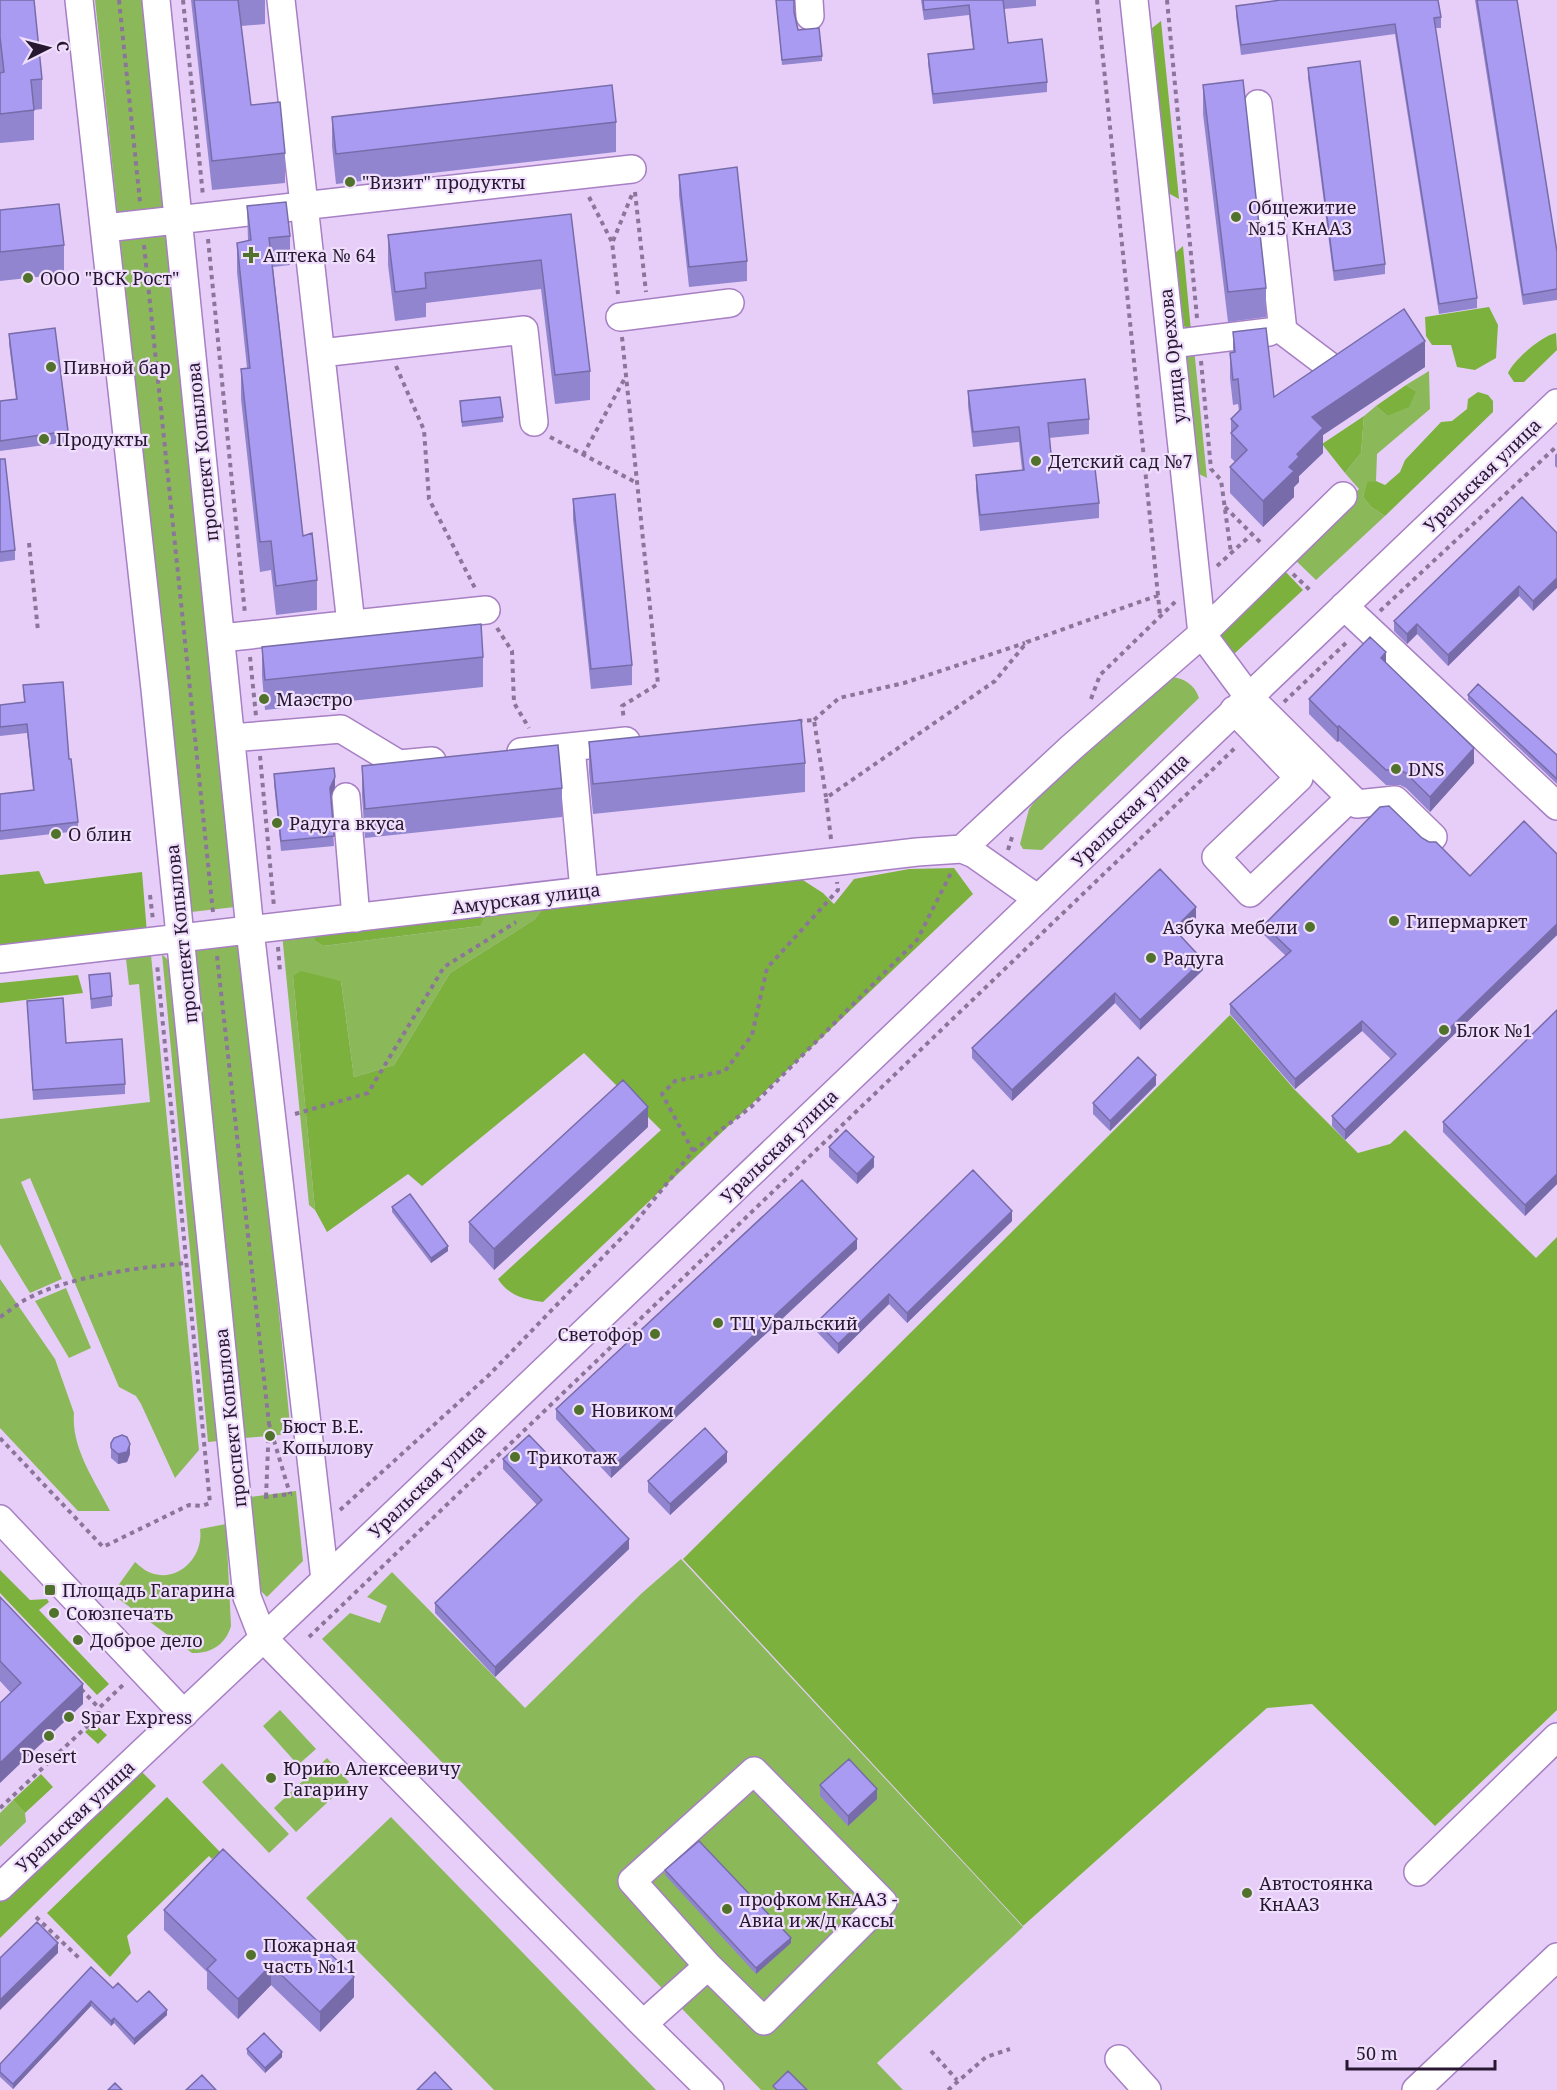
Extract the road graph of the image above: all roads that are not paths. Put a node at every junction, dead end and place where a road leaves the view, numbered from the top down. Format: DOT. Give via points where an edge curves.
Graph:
graph roads {
  1 [pos="79,0"];
  2 [pos="156,0"];
  3 [pos="281,0"];
  4 [pos="1134,0"];
  5 [pos="1258,104"];
  6 [pos="632,169"];
  7 [pos="304,205"];
  8 [pos="178,219"];
  9 [pos="105,228"];
  10 [pos="730,303"];
  11 [pos="620,317"];
  12 [pos="1282,331"];
  13 [pos="1171,344"];
  14 [pos="321,353"];
  15 [pos="1328,365"];
  16 [pos="1557,403"];
  17 [pos="534,422"];
  18 [pos="1343,496"];
  19 [pos="1344,606"];
  20 [pos="486,610"];
  21 [pos="351,624"];
  22 [pos="1202,634"];
  23 [pos="221,638"];
  24 [pos="1241,703"];
  25 [pos="1261,723"];
  26 [pos="231,738"];
  27 [pos="638,739"];
  28 [pos="571,747"];
  29 [pos="498,754"];
  30 [pos="454,759"];
  31 [pos="346,797"];
  32 [pos="1350,798"];
  33 [pos="1557,806"];
  34 [pos="1434,837"];
  35 [pos="963,849"];
  36 [pos="584,891"];
  37 [pos="1038,899"];
  38 [pos="356,918"];
  39 [pos="250,930"];
  40 [pos="181,938"];
  41 [pos="0,959"];
  42 [pos="0,1519"];
  43 [pos="325,1580"];
  44 [pos="263,1638"];
  45 [pos="184,1714"];
  46 [pos="1557,1737"];
  47 [pos="1418,1872"];
  48 [pos="0,1887"];
  49 [pos="1557,1957"];
  50 [pos="708,1966"];
  51 [pos="642,2024"];
  52 [pos="1119,2059"];
  53 [pos="710,2090"];
  54 [pos="1147,2090"];
  55 [pos="1416,2090"];
  1 -- 9 [label="street, проспект Копылова"];
  2 -- 8 [label="street, проспект Копылова"];
  3 -- 7 [label="street"];
  4 -- 13 [label="street, улица Орехова"];
  5 -- 12 [label="street"];
  6 -- 7 [label="street"];
  7 -- 8 [label="street"];
  7 -- 14 [label="street"];
  8 -- 9 [label="street"];
  8 -- 23 [label="street, проспект Копылова"];
  9 -- 40 [label="street, проспект Копылова"];
  10 -- 11 [label="street"];
  12 -- 13 [label="street"];
  12 -- 15 [label="street"];
  13 -- 22 [label="street, улица Орехова"];
  14 -- 17 [label="street" via="524,330"];
  14 -- 21 [label="street"];
  16 -- 19 [label="street, Уральская улица"];
  18 -- 22 [label="street"];
  19 -- 24 [label="street, Уральская улица"];
  19 -- 33 [label="street"];
  20 -- 21 [label="street"];
  21 -- 23 [label="street"];
  22 -- 24 [label="street"];
  22 -- 35 [label="street"];
  23 -- 26 [label="street, проспект Копылова"];
  24 -- 25 [label="street"];
  24 -- 37 [label="street, Уральская улица"];
  25 -- 32 [label="street"];
  25 -- 32 [label="street" via="1299,778 1216,857 1250,893"];
  26 -- 30 [label="street" via="341,729 399,764"];
  26 -- 39 [label="street, проспект Копылова"];
  27 -- 28 [label="street"];
  28 -- 29 [label="street"];
  28 -- 36 [label="street"];
  31 -- 38 [label="street"];
  32 -- 34 [label="street" via="1357,804 1395,800"];
  35 -- 36 [label="street, Амурская улица"];
  35 -- 37 [label="street"];
  36 -- 38 [label="street, Амурская улица"];
  37 -- 43 [label="street, Уральская улица"];
  38 -- 39 [label="street, Амурская улица"];
  39 -- 40 [label="street, Амурская улица"];
  39 -- 43 [label="street, проспект Копылова"];
  40 -- 41 [label="street, Амурская улица"];
  40 -- 44 [label="street, проспект Копылова" via="247,1597"];
  42 -- 45 [label="street"];
  43 -- 44 [label="street, Уральская улица"];
  44 -- 45 [label="street, Уральская улица"];
  44 -- 51 [label="street"];
  45 -- 48 [label="street, Уральская улица"];
  46 -- 47 [label="street"];
  49 -- 55 [label="street"];
  50 -- 50 [label="street" via="764,2022 883,1902 754,1771 632,1881"];
  50 -- 51 [label="street"];
  51 -- 53 [label="street"];
  52 -- 54 [label="street"];
}
